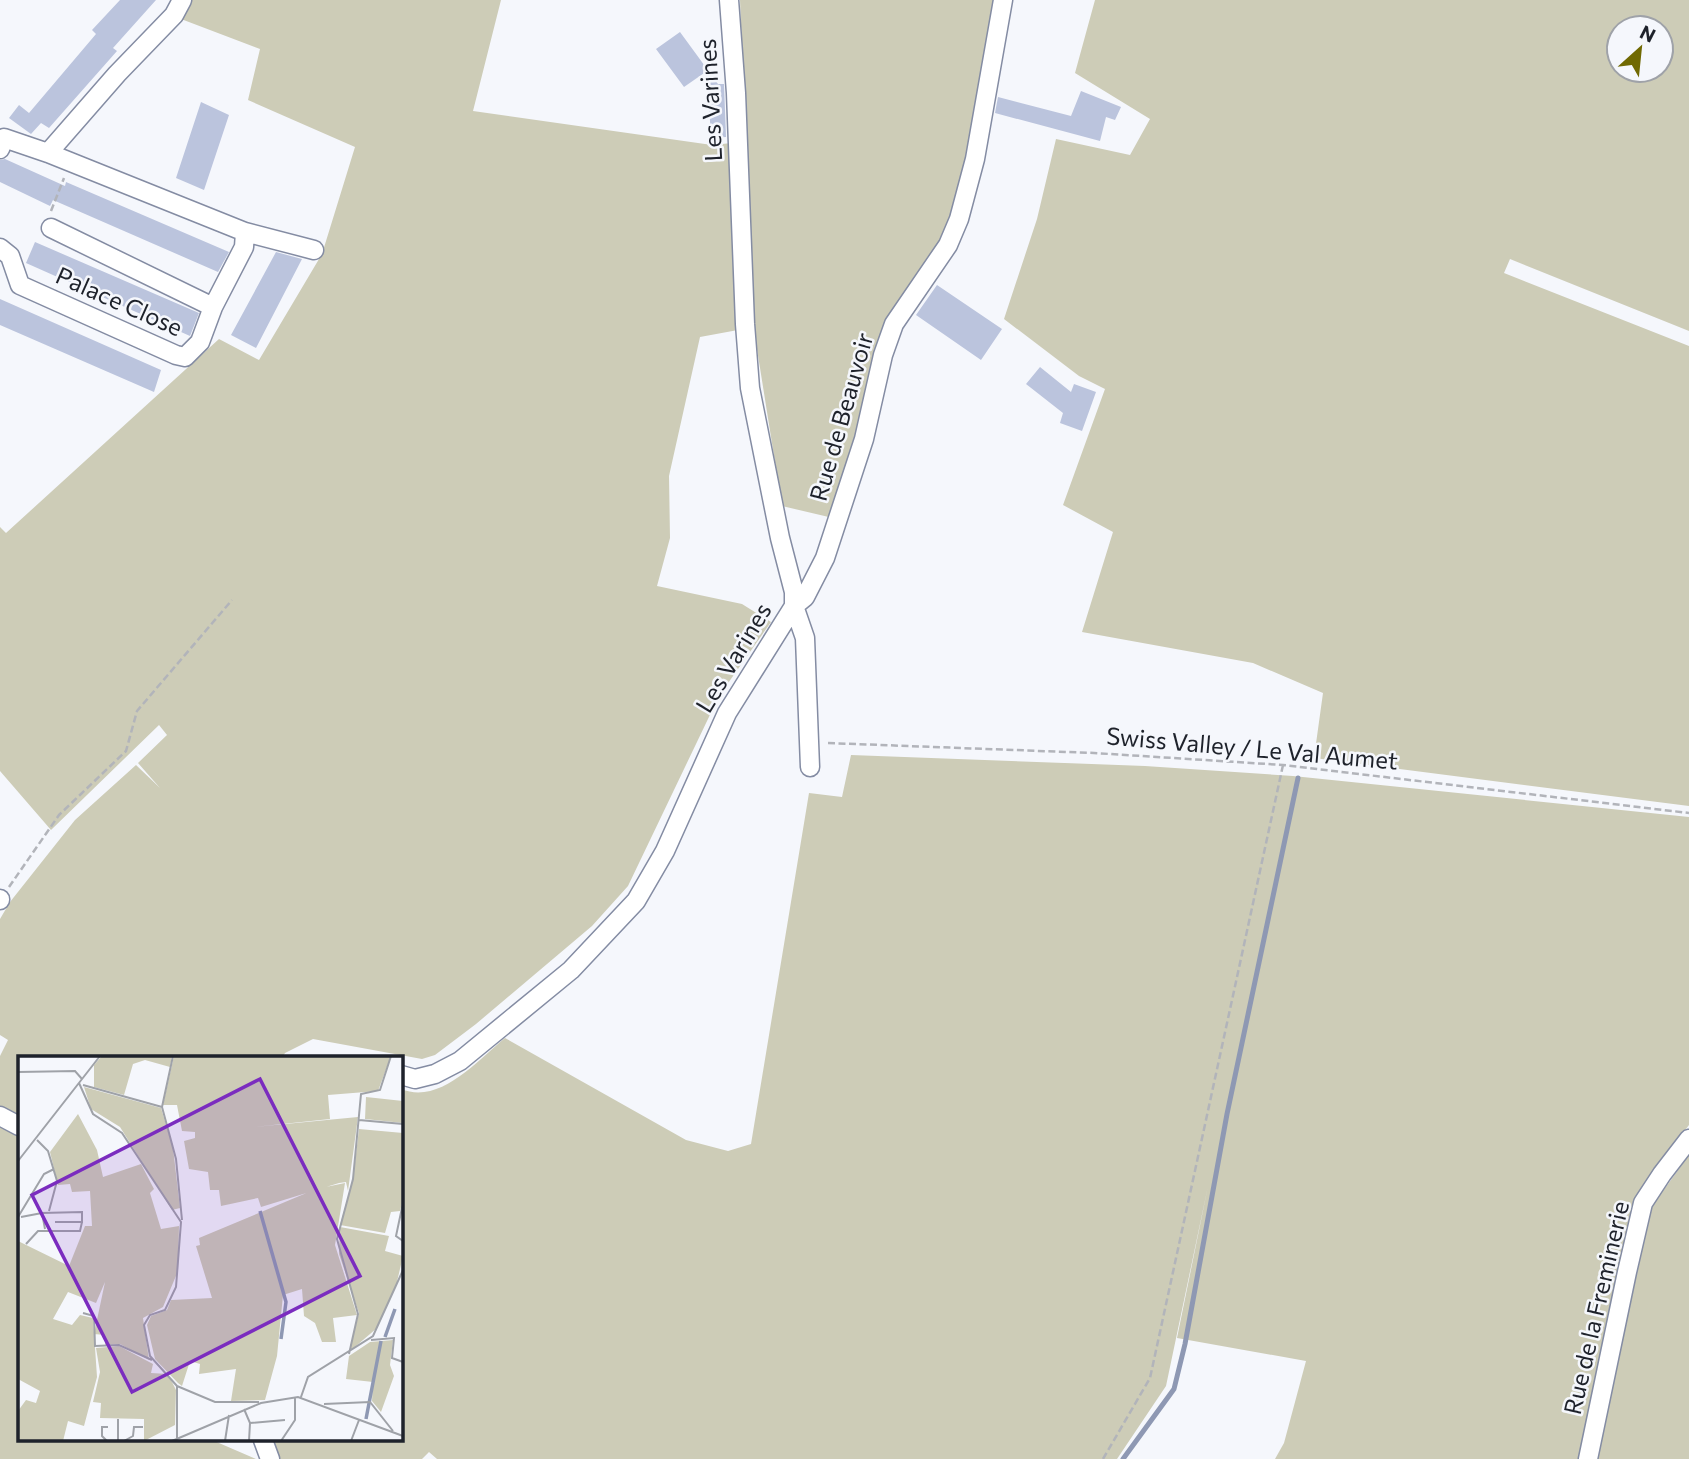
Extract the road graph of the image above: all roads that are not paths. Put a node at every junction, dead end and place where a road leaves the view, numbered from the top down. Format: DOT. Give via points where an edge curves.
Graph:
graph roads {
  1 [pos="182,0"];
  2 [pos="729,0"];
  3 [pos="1003,0"];
  4 [pos="1,141"];
  5 [pos="48,153"];
  6 [pos="51,228"];
  7 [pos="245,232"];
  8 [pos="0,248"];
  9 [pos="314,250"];
  10 [pos="213,307"];
  11 [pos="794,606"];
  12 [pos="810,767"];
  13 [pos="402,1075"];
  14 [pos="0,1116"];
  15 [pos="18,1125"];
  16 [pos="1689,1139"];
  17 [pos="264,1442"];
  18 [pos="270,1459"];
  19 [pos="1588,1459"];
  1 -- 5 [label="street" via="174,15"];
  2 -- 11 [label="street, Les Varines" via="750,387"];
  3 -- 11 [label="street, Rue de Beauvoir" via="975,159 959,219 948,245 894,324 864,439 825,558 805,597"];
  4 -- 5 [label="street"];
  5 -- 7 [label="street"];
  6 -- 10 [label="street, Palace Close"];
  7 -- 9 [label="street"];
  7 -- 10 [label="street, Palace Close" via="244,247"];
  8 -- 10 [label="street, Palace Close" via="10,256 20,285 176,355 185,357 200,342"];
  11 -- 12 [label="street" via="805,638"];
  11 -- 13 [label="street, Les Varines" via="727,713 665,851 636,901 571,970 460,1061 415,1079"];
  14 -- 15 [label="street"];
  16 -- 19 [label="street, Rue de la Freminerie" via="1643,1203"];
  17 -- 18 [label="street"];
}
